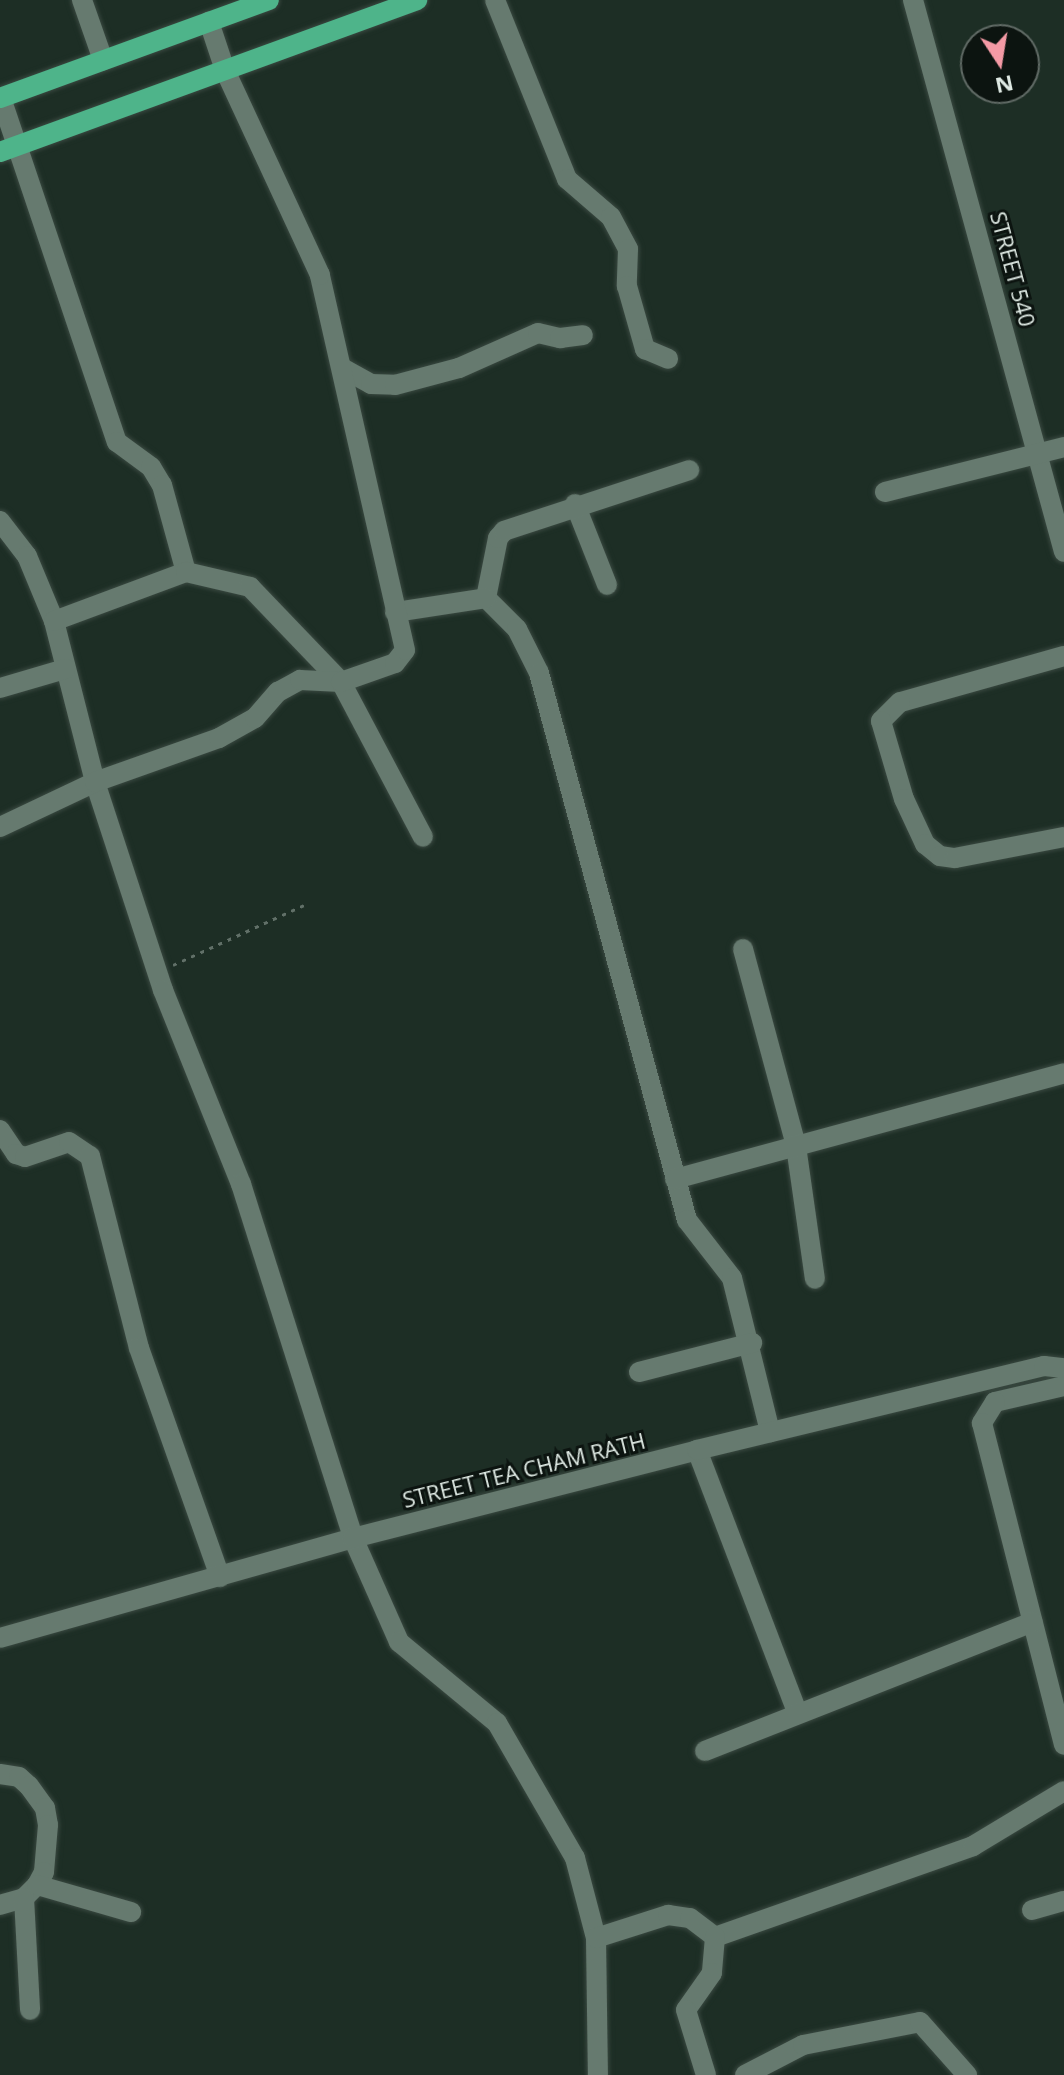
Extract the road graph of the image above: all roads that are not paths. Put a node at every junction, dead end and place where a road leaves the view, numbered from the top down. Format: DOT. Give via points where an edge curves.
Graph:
graph roads {
  1 [pos="82,0"];
  2 [pos="269,0"];
  3 [pos="417,0"];
  4 [pos="495,0"];
  5 [pos="913,0"];
  6 [pos="209,22"];
  7 [pos="103,60"];
  8 [pos="225,70"];
  9 [pos="0,98"];
  10 [pos="8,149"];
  11 [pos="583,335"];
  12 [pos="668,359"];
  13 [pos="344,369"];
  14 [pos="1064,447"];
  15 [pos="1038,453"];
  16 [pos="689,470"];
  17 [pos="885,492"];
  18 [pos="575,504"];
  19 [pos="0,521"];
  20 [pos="1064,552"];
  21 [pos="186,572"];
  22 [pos="607,585"];
  23 [pos="486,598"];
  24 [pos="395,612"];
  25 [pos="54,621"];
  26 [pos="1064,656"];
  27 [pos="65,669"];
  28 [pos="341,682"];
  29 [pos="0,688"];
  30 [pos="95,782"];
  31 [pos="0,827"];
  32 [pos="423,837"];
  33 [pos="1064,837"];
  34 [pos="743,949"];
  35 [pos="1064,1073"];
  36 [pos="0,1130"];
  37 [pos="796,1146"];
  38 [pos="675,1179"];
  39 [pos="815,1279"];
  40 [pos="752,1343"];
  41 [pos="1064,1368"];
  42 [pos="639,1372"];
  43 [pos="1064,1386"];
  44 [pos="770,1432"];
  45 [pos="697,1450"];
  46 [pos="353,1538"];
  47 [pos="220,1577"];
  48 [pos="1033,1622"];
  49 [pos="3,1631"];
  50 [pos="797,1712"];
  51 [pos="1064,1745"];
  52 [pos="705,1751"];
  53 [pos="0,1774"];
  54 [pos="1064,1791"];
  55 [pos="30,1892"];
  56 [pos="1064,1901"];
  57 [pos="0,1905"];
  58 [pos="1032,1910"];
  59 [pos="131,1912"];
  60 [pos="715,1937"];
  61 [pos="596,1938"];
  62 [pos="30,2010"];
  63 [pos="598,2075"];
  64 [pos="706,2075"];
  65 [pos="745,2075"];
  66 [pos="967,2075"];
  1 -- 7 [label="street"];
  2 -- 6 [label="main road"];
  3 -- 8 [label="main road"];
  4 -- 12 [label="street" via="567,179 611,217 628,249 627,286 645,349"];
  5 -- 15 [label="street, STREET 540"];
  6 -- 7 [label="main road"];
  6 -- 8 [label="street"];
  7 -- 9 [label="main road"];
  8 -- 10 [label="main road"];
  8 -- 13 [label="street" via="320,275"];
  9 -- 10 [label="street"];
  10 -- 21 [label="street" via="117,442 151,467 162,485"];
  11 -- 13 [label="street" via="560,338 538,333 459,368 395,385 371,384"];
  13 -- 24 [label="street"];
  14 -- 15 [label="street"];
  15 -- 17 [label="street"];
  15 -- 20 [label="street, STREET 540"];
  16 -- 18 [label="street"];
  18 -- 22 [label="street"];
  18 -- 23 [label="street" via="504,531"];
  19 -- 25 [label="street" via="27,556"];
  21 -- 25 [label="street"];
  21 -- 28 [label="street" via="250,587"];
  23 -- 24 [label="street"];
  23 -- 38 [label="street" via="517,629 539,673"];
  24 -- 28 [label="street" via="402,658"];
  25 -- 27 [label="street"];
  26 -- 33 [label="street" via="900,702 881,721 904,799 925,844 940,856 955,858"];
  27 -- 29 [label="street"];
  27 -- 30 [label="street"];
  28 -- 30 [label="street" via="300,680 278,692 255,718 219,738"];
  28 -- 32 [label="street"];
  30 -- 31 [label="street"];
  30 -- 46 [label="street" via="157,972 241,1184"];
  34 -- 37 [label="street"];
  35 -- 37 [label="street"];
  36 -- 47 [label="street" via="16,1154 25,1157 69,1142 90,1156 139,1348"];
  37 -- 38 [label="street"];
  37 -- 39 [label="street"];
  38 -- 40 [label="street" via="691,1228 718,1254 732,1278"];
  40 -- 42 [label="street"];
  40 -- 44 [label="street"];
  41 -- 44 [label="street, STREET TEA CHAM RATH" via="1044,1366"];
  43 -- 48 [label="street" via="995,1402 982,1423"];
  44 -- 45 [label="street, STREET TEA CHAM RATH"];
  45 -- 46 [label="street, STREET TEA CHAM RATH"];
  45 -- 50 [label="street"];
  46 -- 47 [label="street, STREET TEA CHAM RATH"];
  46 -- 61 [label="street" via="399,1642 497,1723 575,1858"];
  47 -- 49 [label="street, STREET TEA CHAM RATH"];
  48 -- 50 [label="street"];
  48 -- 51 [label="street"];
  50 -- 52 [label="street"];
  53 -- 55 [label="street" via="19,1777 45,1808 44,1872"];
  54 -- 60 [label="street" via="973,1846"];
  55 -- 57 [label="street"];
  55 -- 59 [label="street"];
  55 -- 62 [label="street"];
  56 -- 58 [label="street"];
  60 -- 61 [label="street" via="690,1918 668,1915"];
  60 -- 64 [label="street" via="712,1973 686,2010"];
  61 -- 63 [label="street"];
  65 -- 66 [label="street" via="803,2045 920,2022"];
}
